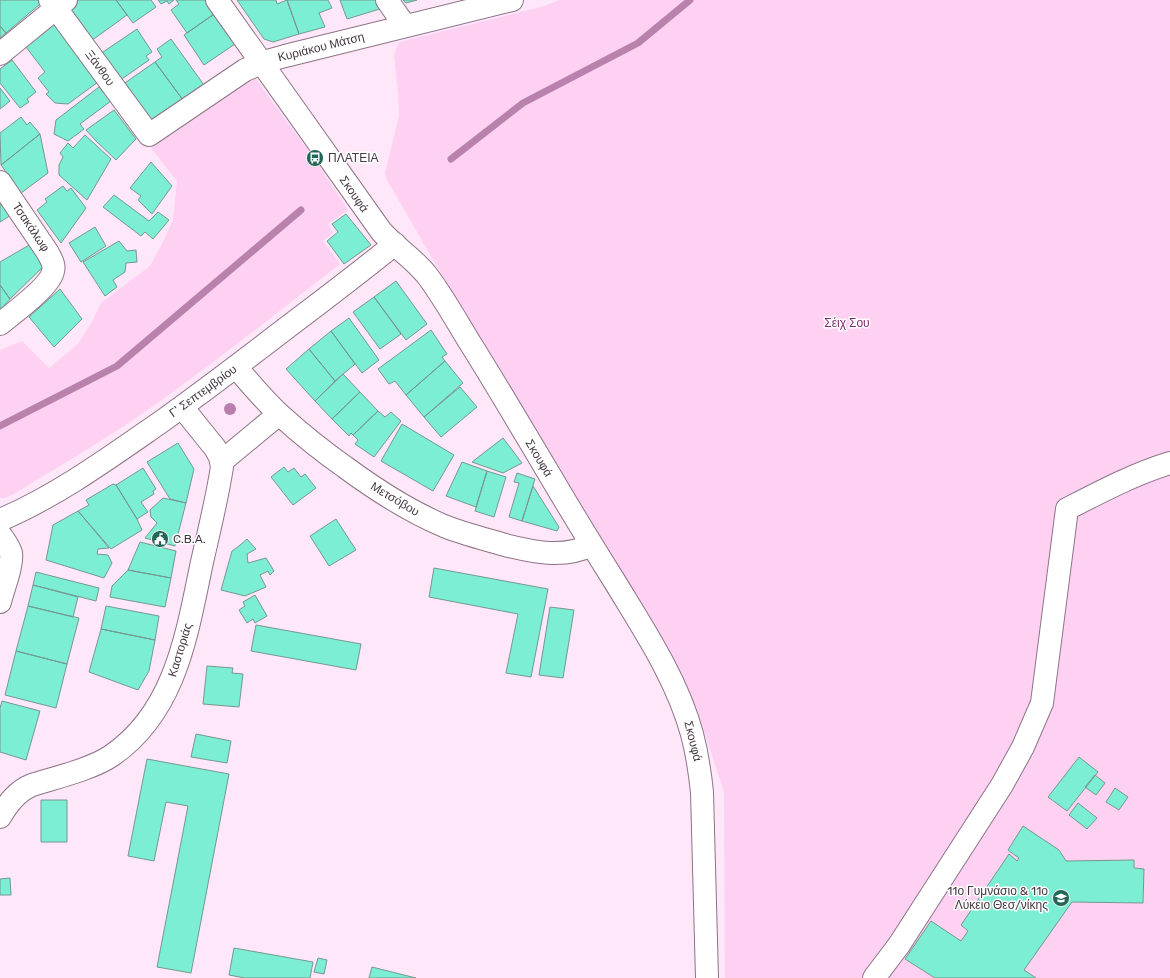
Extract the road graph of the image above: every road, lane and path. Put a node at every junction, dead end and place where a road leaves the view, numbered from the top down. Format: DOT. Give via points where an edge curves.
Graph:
graph roads {
  1 [pos="217,0"];
  2 [pos="387,0"];
  3 [pos="512,0"];
  4 [pos="57,2"];
  5 [pos="405,26"];
  6 [pos="0,54"];
  7 [pos="261,63"];
  8 [pos="149,135"];
  9 [pos="0,182"];
  10 [pos="395,244"];
  11 [pos="0,324"];
  12 [pos="236,367"];
  13 [pos="182,407"];
  14 [pos="279,414"];
  15 [pos="221,462"];
  16 [pos="1170,463"];
  17 [pos="0,520"];
  18 [pos="0,534"];
  19 [pos="591,545"];
  20 [pos="0,602"];
  21 [pos="0,817"];
  22 [pos="707,978"];
  23 [pos="874,978"];
  1 -- 7 [label="street, Σκουφά"];
  2 -- 5 [label="street"];
  3 -- 5 [label="street, Κυριάκου Μάτση"];
  4 -- 6 [label="street"];
  4 -- 8 [label="street, Ξάνθου"];
  5 -- 7 [label="street, Κυριάκου Μάτση"];
  7 -- 8 [label="street, Κυριάκου Μάτση" via="240,73"];
  7 -- 10 [label="street, Σκουφά" via="376,225"];
  9 -- 11 [label="street, Τσακάλωφ" via="54,266 52,275 38,292"];
  10 -- 12 [label="street, Γ' Σεπτεμβρίου"];
  10 -- 19 [label="street, Σκουφά" via="418,264 459,324"];
  12 -- 13 [label="street, Γ' Σεπτεμβρίου"];
  12 -- 14 [label="street, Μετσόβου"];
  13 -- 15 [label="street" via="215,448"];
  13 -- 17 [label="street, Γ' Σεπτεμβρίου" via="89,470 33,504"];
  14 -- 15 [label="street"];
  14 -- 19 [label="street, Μετσόβου" via="324,452 376,489 422,516 445,526 497,542 548,553 581,550"];
  15 -- 21 [label="street, Καστοριάς" via="188,630 175,673 160,703 138,734 109,758 23,789 10,801"];
  16 -- 23 [label="street" via="1106,489 1067,509 1042,703 1002,786 899,945"];
  18 -- 20 [label="street" via="9,547 11,556"];
  19 -- 22 [label="street, Σκουφά" via="663,663 692,733 702,792"];
}
